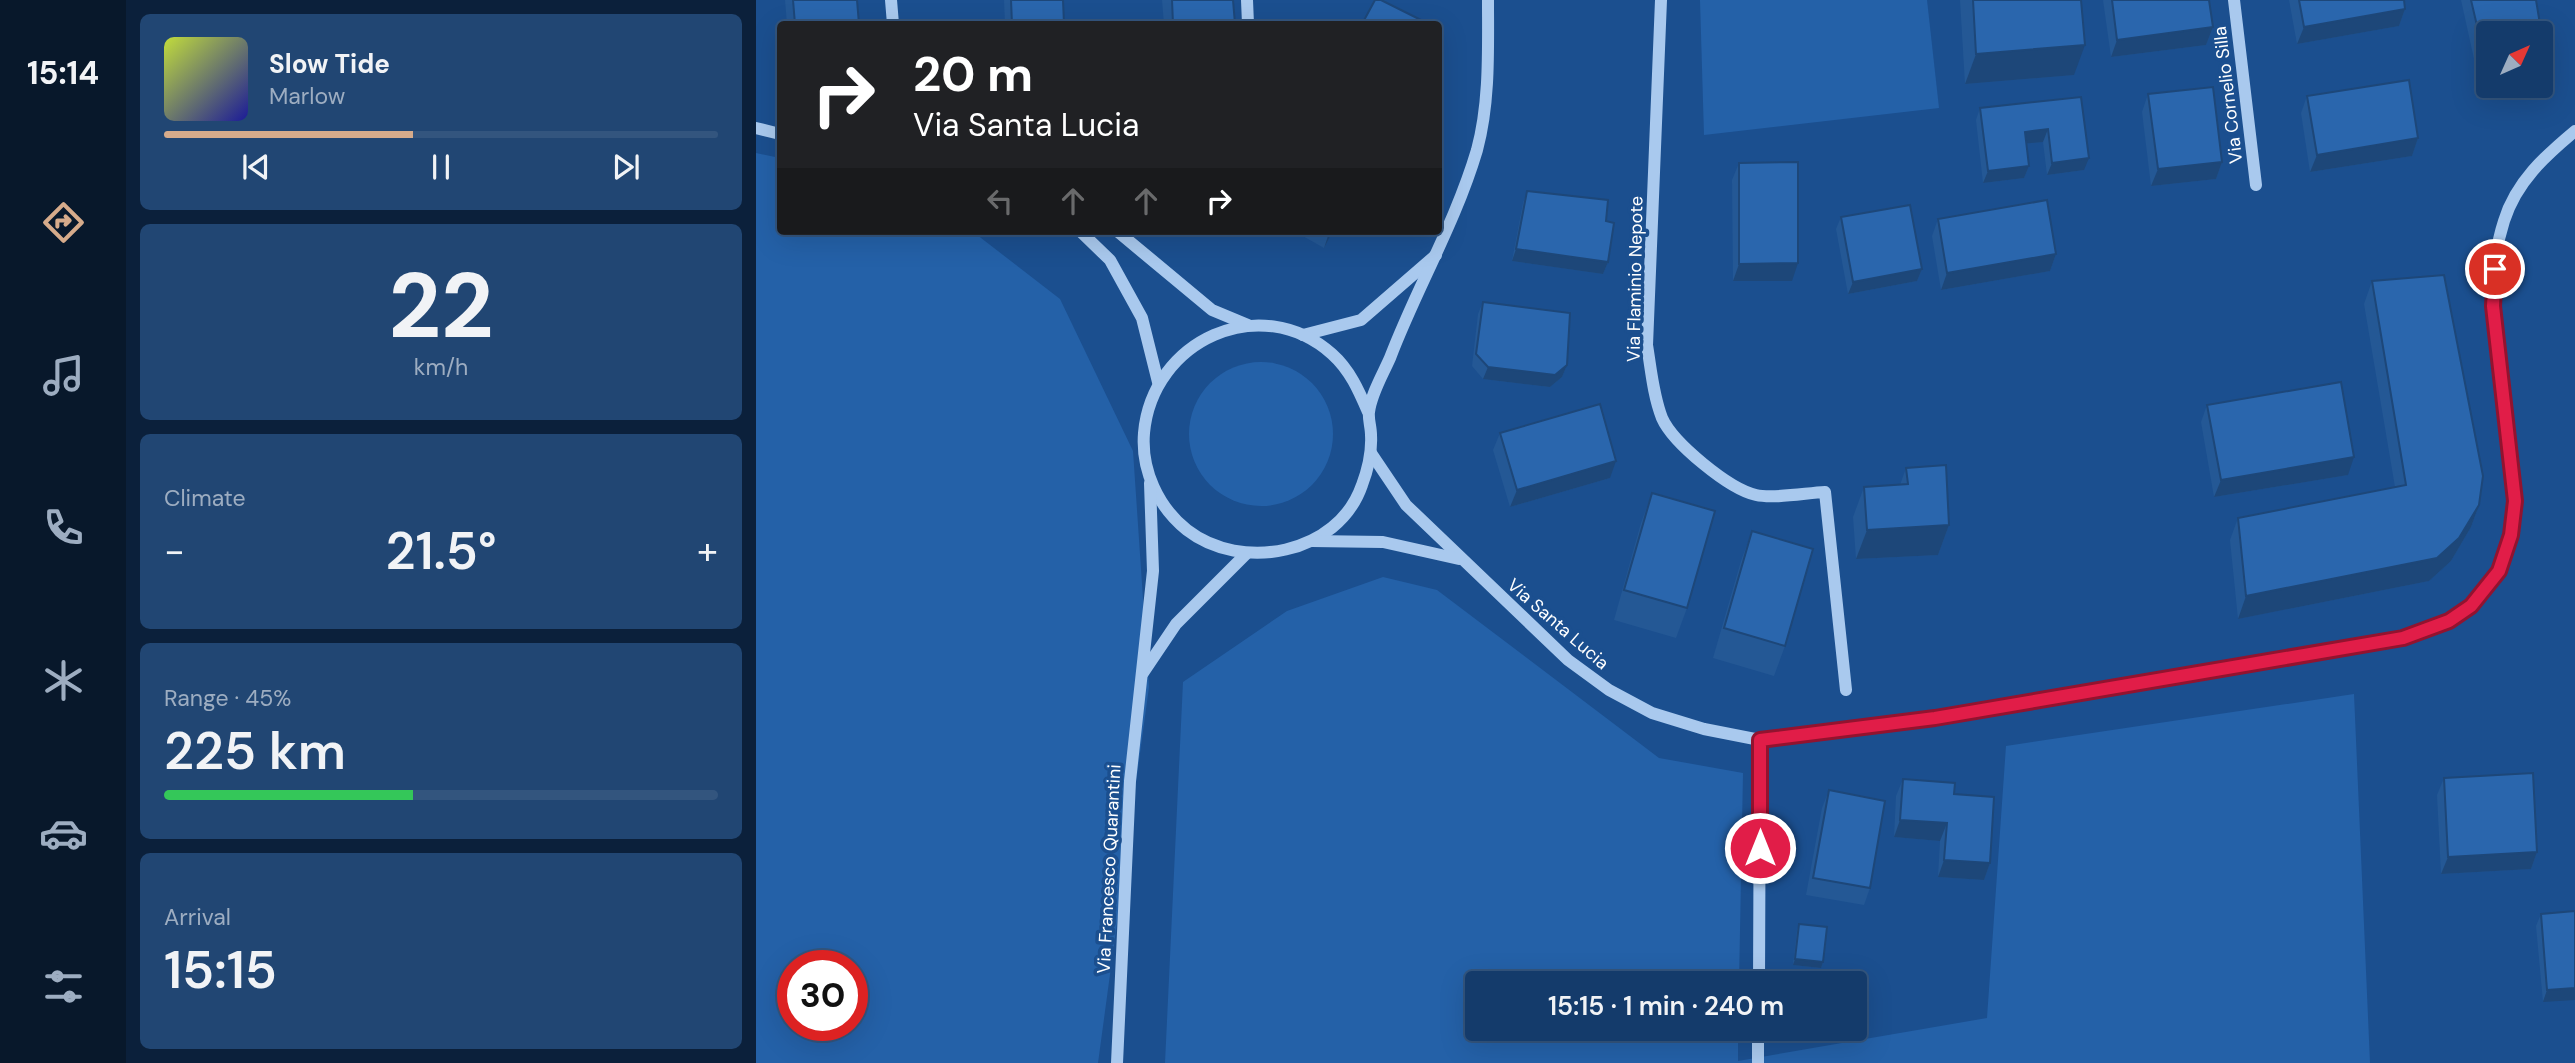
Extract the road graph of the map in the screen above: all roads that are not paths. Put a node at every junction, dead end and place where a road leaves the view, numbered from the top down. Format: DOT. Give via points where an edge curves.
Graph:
graph roads {
  1 [pos="891,0"];
  2 [pos="1247,0"];
  3 [pos="1488,0"];
  4 [pos="1661,0"];
  5 [pos="2234,0"];
  6 [pos="892,21"];
  7 [pos="1248,21"];
  8 [pos="756,128"];
  9 [pos="2575,131"];
  10 [pos="777,133"];
  11 [pos="2256,186"];
  12 [pos="1084,235"];
  13 [pos="1122,235"];
  14 [pos="1439,253"];
  15 [pos="1249,326"];
  16 [pos="1303,335"];
  17 [pos="1158,382"];
  18 [pos="1368,412"];
  19 [pos="1371,453"];
  20 [pos="1150,479"];
  21 [pos="1311,541"];
  22 [pos="1246,554"];
  23 [pos="1460,559"];
  24 [pos="1141,677"];
  25 [pos="1846,690"];
  26 [pos="1760,740"];
  27 [pos="1759,971"];
  28 [pos="1758,1041"];
  29 [pos="1117,1063"];
  30 [pos="1758,1063"];
  1 -- 6 [label="street"];
  2 -- 7 [label="street"];
  3 -- 14 [label="street" via="1488,69 1477,148"];
  4 -- 25 [label="street, Via Flaminio Nepote" via="1647,345 1653,385 1663,420 1691,454 1723,477 1756,495 1825,492"];
  5 -- 11 [label="street, Via Cornelio Silla"];
  8 -- 10 [label="street"];
  9 -- 26 [label="street, Via Santa Lucia" via="2520,184 2503,221 2493,306 2515,501 2511,535 2499,571 2471,606 2449,621 2403,638 1935,718"];
  12 -- 17 [label="street" via="1110,260 1142,318"];
  13 -- 15 [label="street, Via Santa Lucia" via="1212,310"];
  14 -- 16 [label="street" via="1360,320"];
  14 -- 18 [label="street"];
  15 -- 16 [label="street, Via Santa Lucia"];
  15 -- 17 [label="street, Via Santa Lucia" via="1213,334 1182,354"];
  16 -- 18 [label="street, Via Santa Lucia" via="1332,354 1355,380"];
  17 -- 20 [label="street, Via Santa Lucia" via="1143,446"];
  18 -- 19 [label="street, Via Santa Lucia"];
  19 -- 21 [label="street, Via Santa Lucia" via="1361,489 1340,519"];
  19 -- 23 [label="street, Via Santa Lucia" via="1406,505"];
  20 -- 22 [label="street, Via Santa Lucia" via="1165,507 1187,530 1215,546"];
  20 -- 24 [label="street, Via Francesco Quarantini" via="1153,571"];
  21 -- 22 [label="street, Via Santa Lucia" via="1280,552"];
  21 -- 23 [label="street, Via Santa Lucia" via="1382,542"];
  22 -- 24 [label="street, Via Francesco Quarantini" via="1176,624"];
  23 -- 26 [label="street, Via Santa Lucia" via="1568,660 1609,690 1652,713"];
  24 -- 29 [label="street, Via Francesco Quarantini" via="1130,781"];
  26 -- 27 [label="street"];
  28 -- 30 [label="street"];
}
